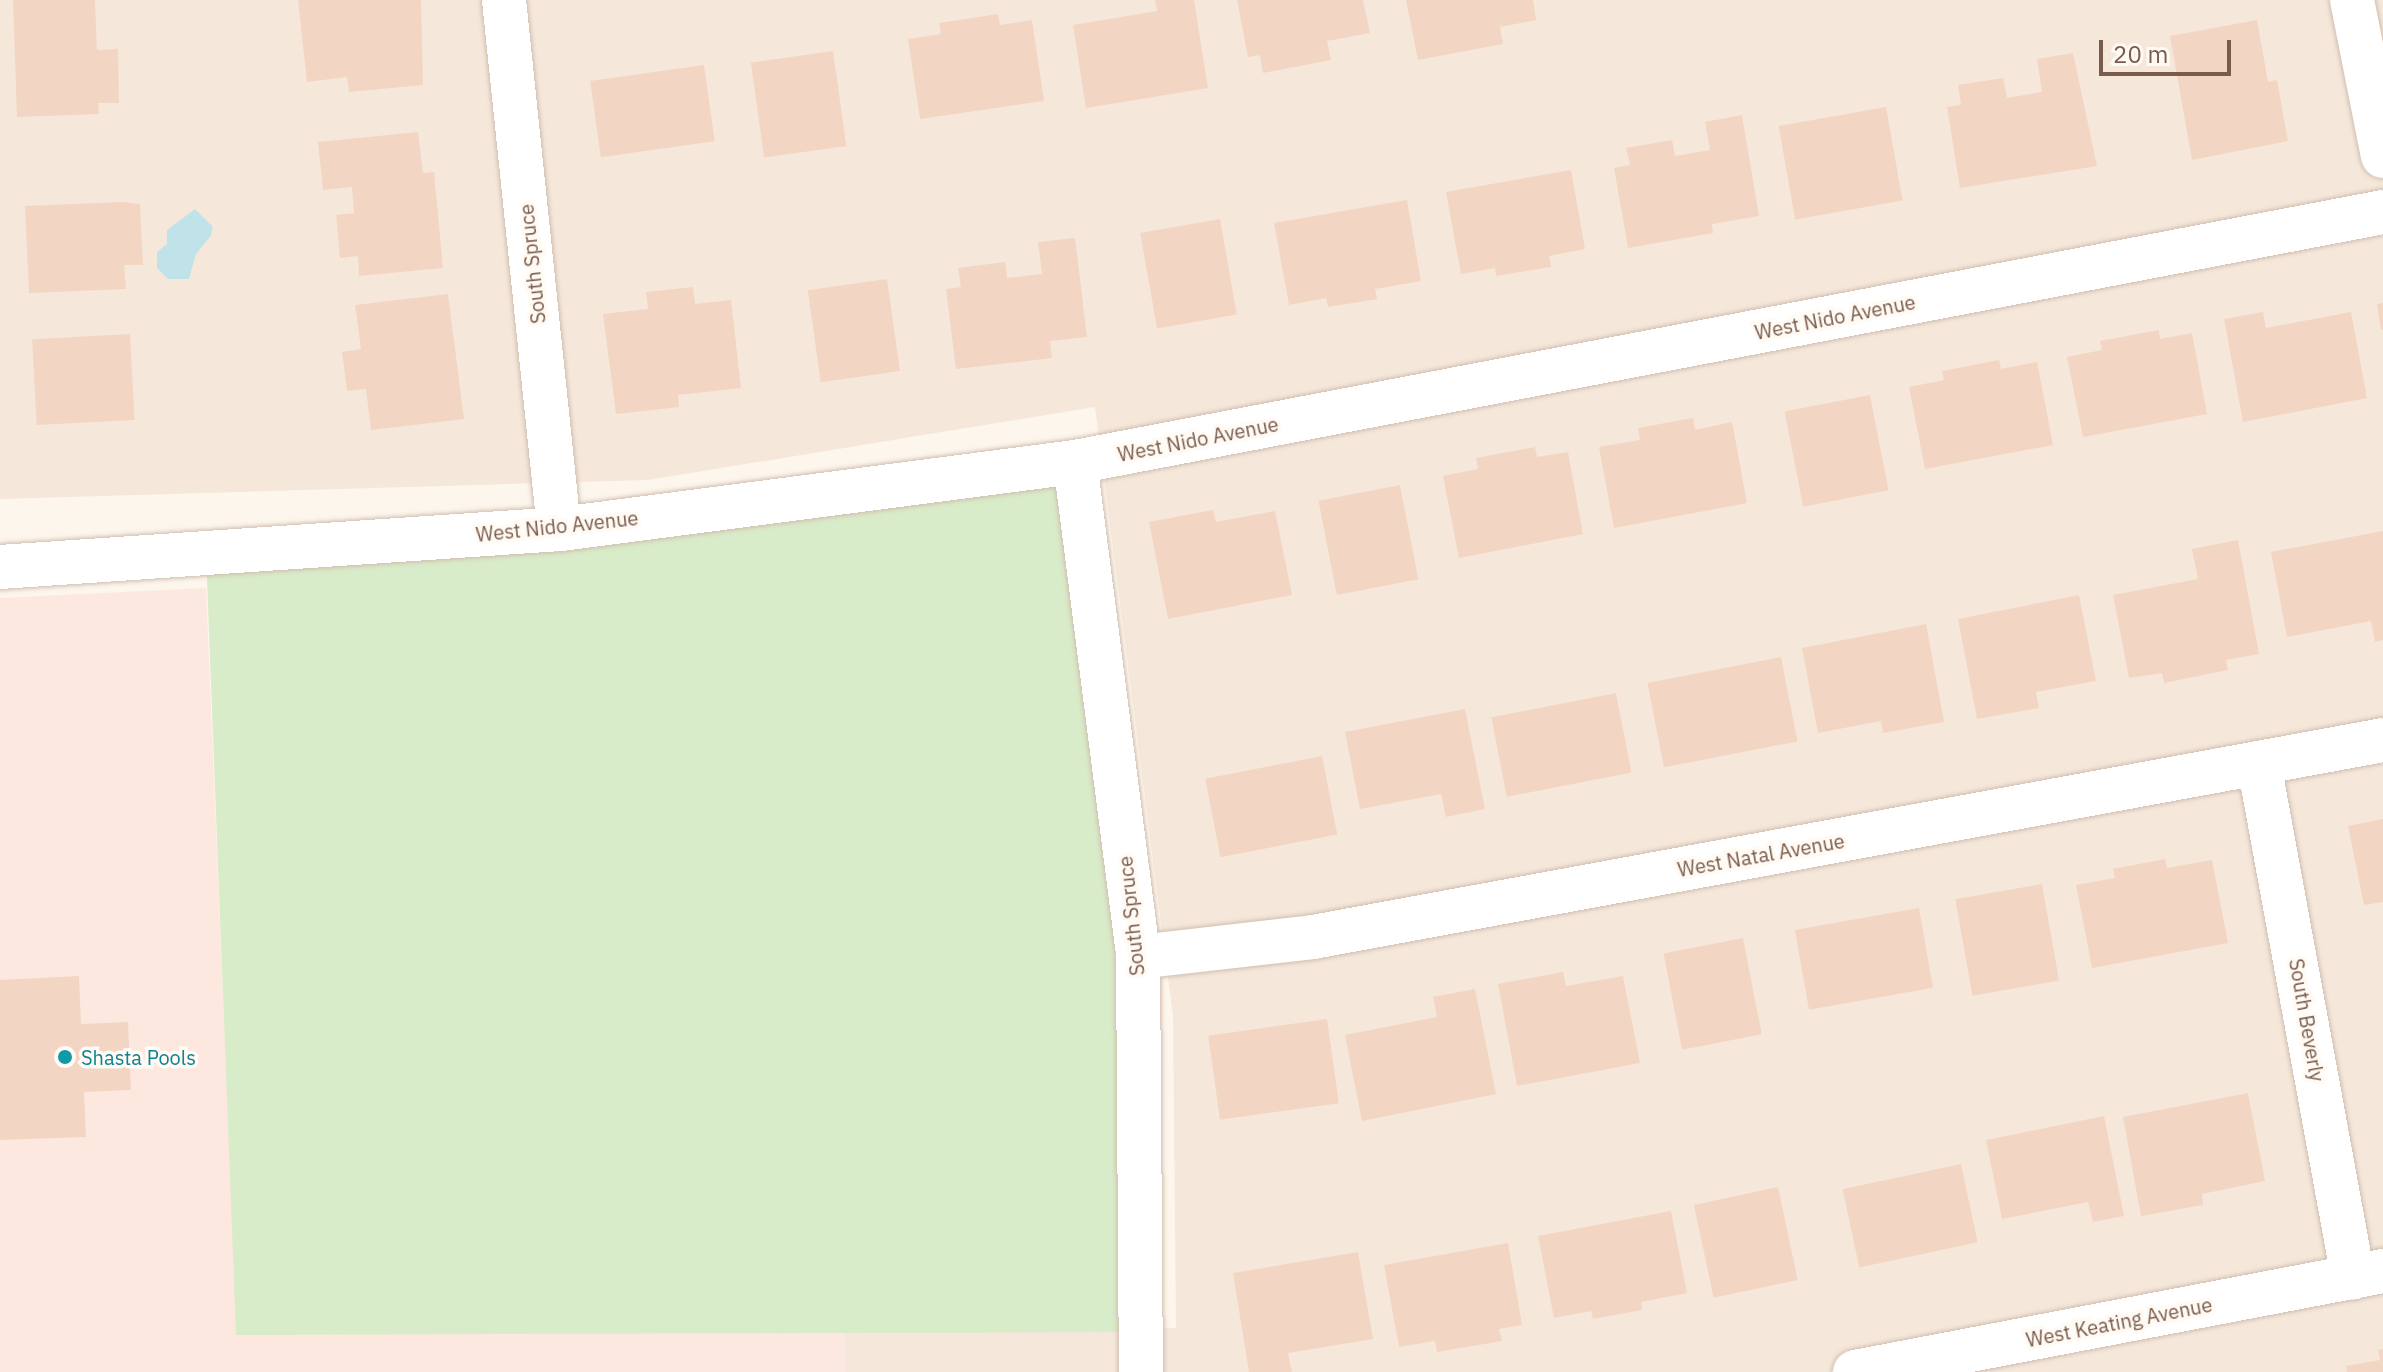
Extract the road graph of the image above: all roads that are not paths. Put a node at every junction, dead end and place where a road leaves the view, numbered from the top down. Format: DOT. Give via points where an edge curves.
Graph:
graph roads {
  1 [pos="504,0"];
  2 [pos="2352,0"];
  3 [pos="2383,156"];
  4 [pos="2383,212"];
  5 [pos="1075,462"];
  6 [pos="559,529"];
  7 [pos="0,567"];
  8 [pos="2383,740"];
  9 [pos="2259,764"];
  10 [pos="1138,957"];
  11 [pos="2368,1274"];
  12 [pos="1141,1372"];
  13 [pos="1855,1372"];
  1 -- 6 [label="street, South Spruce"];
  2 -- 3 [label="street"];
  4 -- 5 [label="street, West Nido Avenue"];
  5 -- 6 [label="street, West Nido Avenue"];
  5 -- 10 [label="street, South Spruce"];
  6 -- 7 [label="street, West Nido Avenue"];
  8 -- 9 [label="street, West Natal Avenue"];
  9 -- 10 [label="street, West Natal Avenue" via="1313,937"];
  9 -- 11 [label="street, South Beverly"];
  10 -- 12 [label="street, South Spruce"];
  11 -- 13 [label="street, West Keating Avenue"];
}
